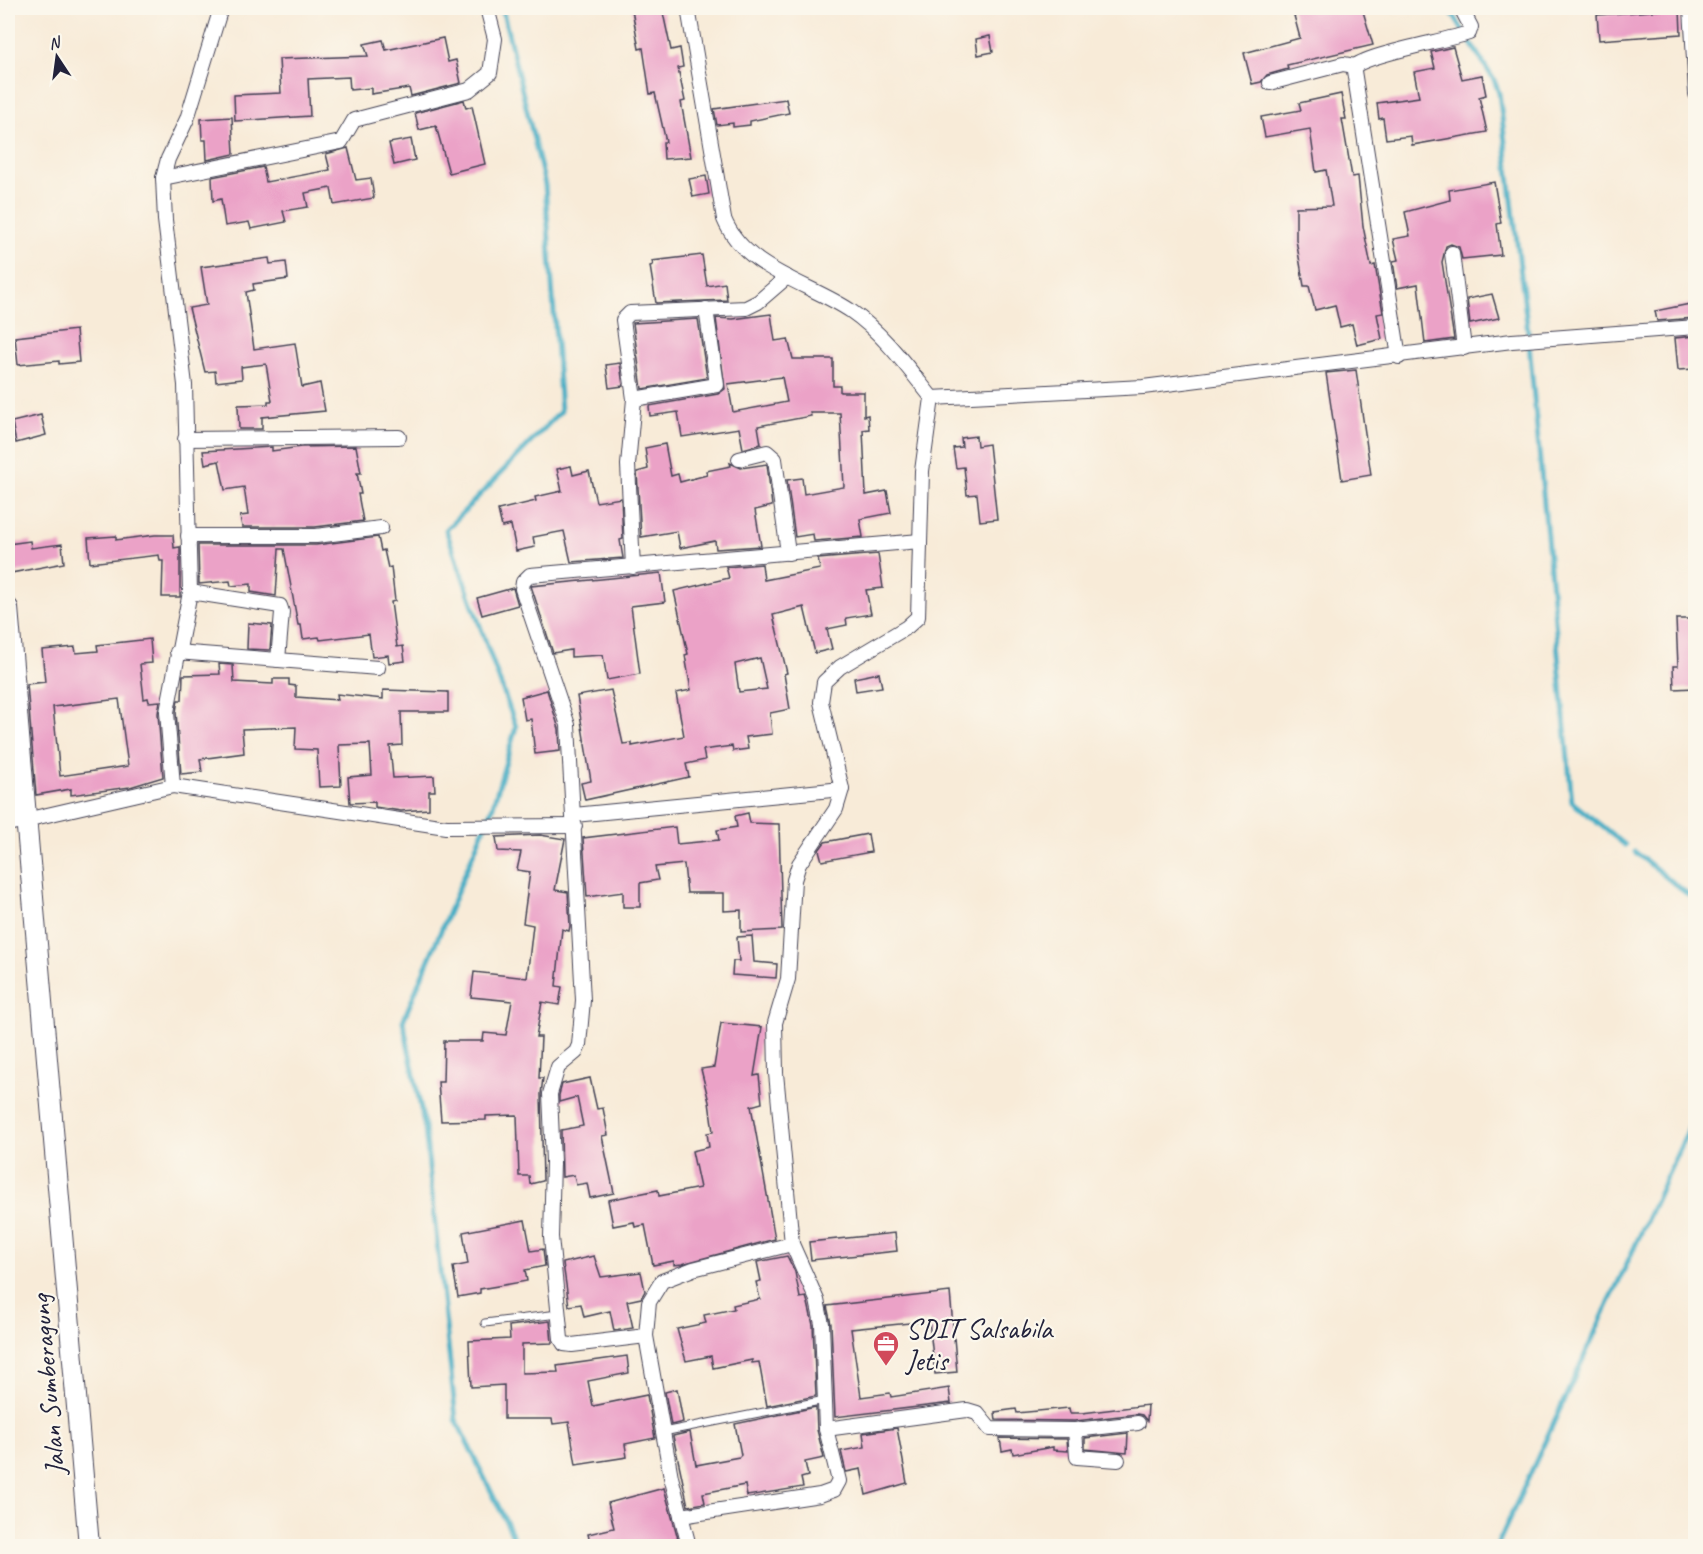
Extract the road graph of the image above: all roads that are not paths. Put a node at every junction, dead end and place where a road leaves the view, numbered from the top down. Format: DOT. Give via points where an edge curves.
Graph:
graph roads {
  1 [pos="221,8"];
  2 [pos="487,8"];
  3 [pos="688,8"];
  4 [pos="1461,8"];
  5 [pos="1691,8"];
  6 [pos="1355,66"];
  7 [pos="1270,83"];
  8 [pos="1695,94"];
  9 [pos="163,178"];
  10 [pos="1452,253"];
  11 [pos="784,280"];
  12 [pos="706,309"];
  13 [pos="1695,327"];
  14 [pos="1464,348"];
  15 [pos="1399,357"];
  16 [pos="932,398"];
  17 [pos="634,399"];
  18 [pos="399,437"];
  19 [pos="185,439"];
  20 [pos="739,459"];
  21 [pos="381,528"];
  22 [pos="188,536"];
  23 [pos="920,541"];
  24 [pos="788,554"];
  25 [pos="633,567"];
  26 [pos="190,592"];
  27 [pos="8,608"];
  28 [pos="177,652"];
  29 [pos="278,660"];
  30 [pos="378,668"];
  31 [pos="174,786"];
  32 [pos="842,789"];
  33 [pos="575,820"];
  34 [pos="17,822"];
  35 [pos="792,1244"];
  36 [pos="558,1314"];
  37 [pos="485,1323"];
  38 [pos="646,1336"];
  39 [pos="825,1400"];
  40 [pos="1138,1423"];
  41 [pos="826,1429"];
  42 [pos="1075,1430"];
  43 [pos="663,1432"];
  44 [pos="1118,1460"];
  45 [pos="681,1516"];
  46 [pos="89,1546"];
  47 [pos="689,1546"];
  1 -- 9 [label="street" via="187,119"];
  2 -- 9 [label="street" via="495,39 490,73 469,90 354,120 341,142"];
  3 -- 11 [label="street" via="724,219 732,234"];
  4 -- 6 [label="street" via="1471,27 1468,33"];
  5 -- 8 [label="street"];
  6 -- 7 [label="street" via="1342,64"];
  6 -- 15 [label="street"];
  9 -- 19 [label="street" via="184,375"];
  10 -- 14 [label="street"];
  11 -- 12 [label="street" via="746,308"];
  11 -- 16 [label="street" via="852,311 897,354"];
  12 -- 17 [label="street" via="717,385"];
  12 -- 17 [label="street" via="626,316 623,320"];
  13 -- 14 [label="street"];
  14 -- 15 [label="street"];
  15 -- 16 [label="street" via="1143,387"];
  16 -- 23 [label="street" via="922,471"];
  17 -- 25 [label="street" via="628,465"];
  18 -- 19 [label="street"];
  19 -- 22 [label="street"];
  20 -- 24 [label="street" via="767,452 775,459"];
  21 -- 22 [label="street" via="316,536"];
  22 -- 26 [label="street"];
  23 -- 24 [label="street"];
  23 -- 32 [label="street" via="918,617 840,667 824,682 821,702"];
  24 -- 25 [label="street"];
  25 -- 33 [label="street" via="530,575 523,582 522,589 568,725"];
  26 -- 28 [label="street"];
  26 -- 29 [label="street" via="280,606"];
  27 -- 34 [label="street, Jalan Sumberagung"];
  28 -- 29 [label="street"];
  28 -- 31 [label="street" via="167,712"];
  29 -- 30 [label="street"];
  31 -- 33 [label="street" via="446,826"];
  31 -- 34 [label="street"];
  32 -- 33 [label="street"];
  32 -- 35 [label="street" via="836,809 794,880 788,979 775,1023"];
  33 -- 36 [label="street" via="583,1000 579,1045 558,1067 550,1094 551,1237"];
  34 -- 46 [label="street, Jalan Sumberagung"];
  35 -- 38 [label="street" via="693,1269 662,1281 649,1302"];
  35 -- 39 [label="street" via="819,1308"];
  36 -- 37 [label="lane"];
  36 -- 38 [label="street" via="564,1344"];
  38 -- 43 [label="street"];
  39 -- 41 [label="street"];
  39 -- 43 [label="lane"];
  40 -- 42 [label="street"];
  41 -- 42 [label="street" via="968,1410 977,1413 990,1429"];
  41 -- 45 [label="street" via="839,1481 834,1490"];
  42 -- 44 [label="street" via="1077,1456"];
  43 -- 45 [label="street"];
  45 -- 47 [label="street"];
}
